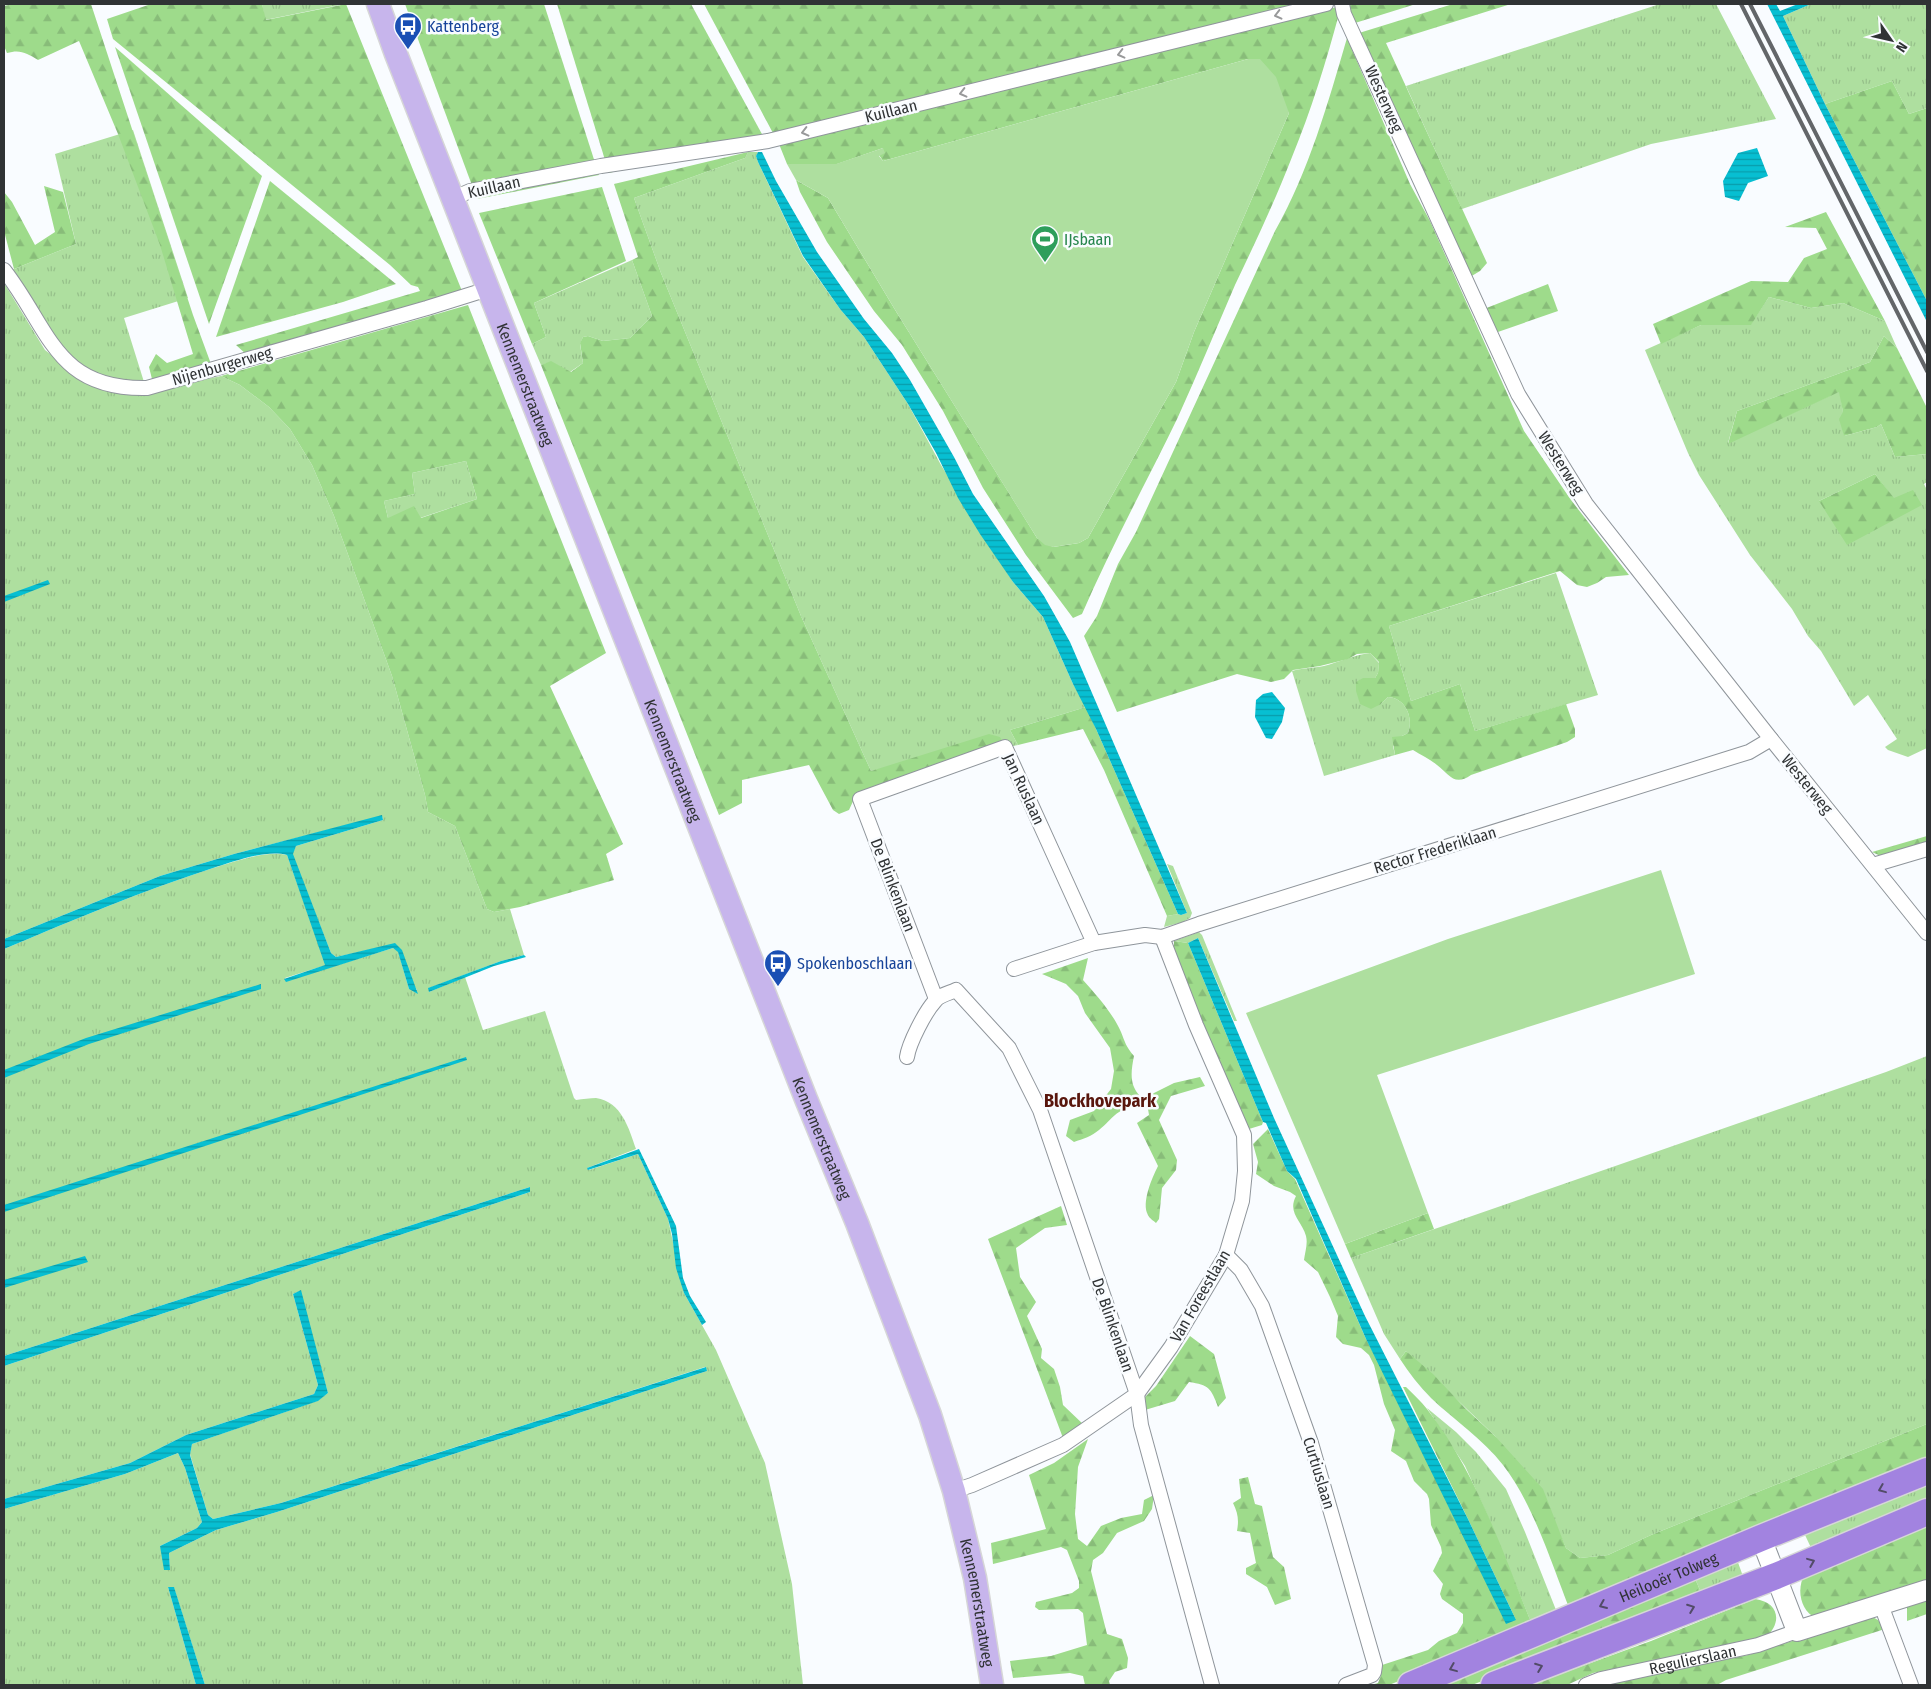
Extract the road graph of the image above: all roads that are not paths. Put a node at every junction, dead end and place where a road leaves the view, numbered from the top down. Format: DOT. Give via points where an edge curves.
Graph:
graph roads {
  1 [pos="378,4"];
  2 [pos="1326,4"];
  3 [pos="1342,4"];
  4 [pos="462,195"];
  5 [pos="4,270"];
  6 [pos="488,289"];
  7 [pos="1771,739"];
  8 [pos="860,799"];
  9 [pos="1927,849"];
  10 [pos="1873,865"];
  11 [pos="1927,933"];
  12 [pos="1162,938"];
  13 [pos="1094,944"];
  14 [pos="1014,969"];
  15 [pos="936,999"];
  16 [pos="907,1057"];
  17 [pos="1226,1255"];
  18 [pos="1137,1394"];
  19 [pos="1927,1471"];
  20 [pos="954,1491"];
  21 [pos="1927,1512"];
  22 [pos="960,1521"];
  23 [pos="1761,1538"];
  24 [pos="1776,1576"];
  25 [pos="1927,1590"];
  26 [pos="1881,1605"];
  27 [pos="1797,1631"];
  28 [pos="979,1685"];
  29 [pos="992,1685"];
  30 [pos="1212,1685"];
  31 [pos="1346,1685"];
  32 [pos="1411,1685"];
  33 [pos="1494,1685"];
  34 [pos="1586,1685"];
  35 [pos="1911,1685"];
  1 -- 4 [label="main road, Kennemerstraatweg" via="403,72"];
  2 -- 4 [label="street, Kuillaan, one-way" via="768,141 601,166"];
  3 -- 7 [label="street, Westerweg" via="1518,394 1586,504"];
  4 -- 6 [label="main road, Kennemerstraatweg"];
  5 -- 6 [label="street, Nijenburgerweg" via="68,364 103,383 131,388 147,388"];
  6 -- 20 [label="main road, Kennemerstraatweg" via="899,1330"];
  7 -- 10 [label="street, Westerweg"];
  7 -- 12 [label="street, Rector Frederiklaan" via="1749,752"];
  8 -- 13 [label="street, Jan Ruslaan" via="1005,747"];
  8 -- 15 [label="street, De Blinkenlaan"];
  9 -- 10 [label="street"];
  10 -- 11 [label="street, Westerweg"];
  12 -- 13 [label="street, Rector Frederiklaan" via="1145,935"];
  12 -- 17 [label="street, Van Foreestlaan" via="1244,1135 1246,1172 1242,1200"];
  13 -- 14 [label="street"];
  15 -- 16 [label="street" via="914,1035"];
  15 -- 18 [label="street, De Blinkenlaan" via="956,990 1009,1048 1040,1110"];
  17 -- 18 [label="street, Van Foreestlaan" via="1171,1347"];
  17 -- 31 [label="street, Curtiuslaan" via="1241,1270 1262,1306 1311,1442 1375,1665 1372,1675"];
  18 -- 20 [label="street, Van Foreestlaan" via="1063,1445"];
  18 -- 30 [label="street, De Blinkenlaan" via="1141,1425"];
  19 -- 23 [label="highway, Heilooër Tolweg, one-way"];
  20 -- 22 [label="main road, Kennemerstraatweg"];
  24 -- 21 [label="highway, one-way"];
  22 -- 28 [label="main road, Kennemerstraatweg" via="964,1584"];
  22 -- 29 [label="main road, Kennemerstraatweg" via="975,1578"];
  23 -- 24 [label="street"];
  23 -- 32 [label="highway, Heilooër Tolweg, one-way"];
  24 -- 27 [label="street"];
  33 -- 24 [label="highway, one-way"];
  25 -- 26 [label="street, Regulierslaan"];
  26 -- 27 [label="street, Regulierslaan"];
  26 -- 35 [label="street"];
  27 -- 34 [label="street, Regulierslaan" via="1758,1645"];
}
